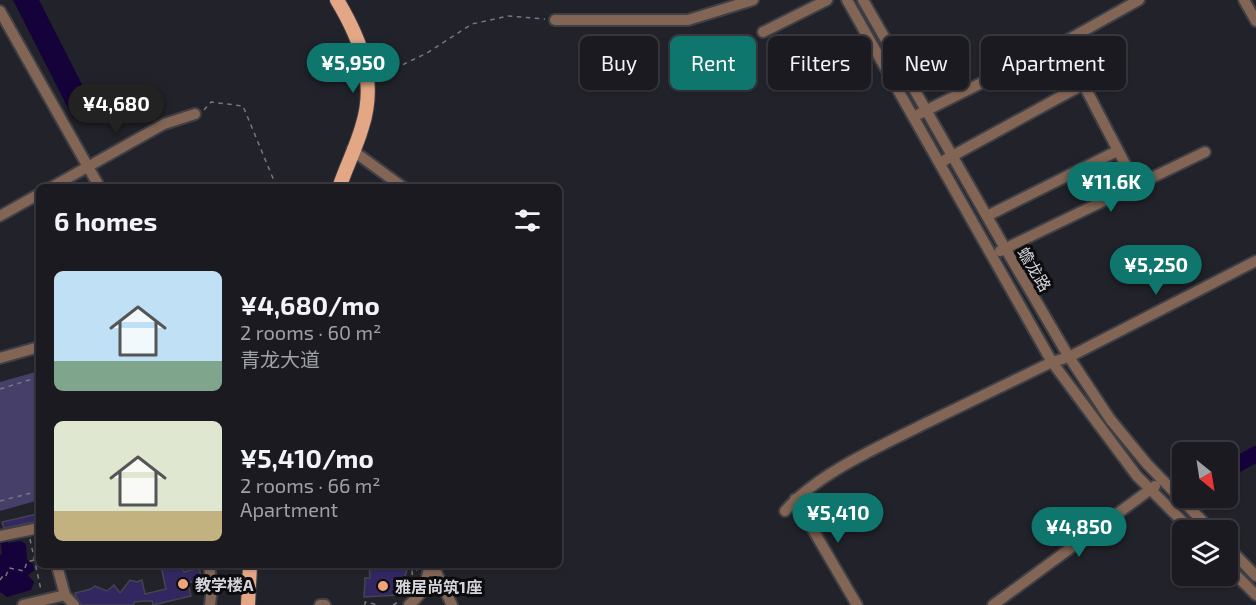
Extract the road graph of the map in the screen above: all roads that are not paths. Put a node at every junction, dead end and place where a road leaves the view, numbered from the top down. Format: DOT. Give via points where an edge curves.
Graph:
graph roads {
  1 [pos="337,0"];
  2 [pos="753,0"];
  3 [pos="826,0"];
  4 [pos="847,0"];
  5 [pos="863,0"];
  6 [pos="1138,0"];
  7 [pos="1244,0"];
  8 [pos="0,11"];
  9 [pos="555,20"];
  10 [pos="1256,21"];
  11 [pos="763,32"];
  12 [pos="1074,36"];
  13 [pos="981,84"];
  14 [pos="1073,90"];
  15 [pos="1085,90"];
  16 [pos="926,111"];
  17 [pos="195,114"];
  18 [pos="914,117"];
  19 [pos="352,150"];
  20 [pos="1117,151"];
  21 [pos="1205,152"];
  22 [pos="951,156"];
  23 [pos="940,163"];
  24 [pos="88,166"];
  25 [pos="57,184"];
  26 [pos="98,184"];
  27 [pos="340,184"];
  28 [pos="399,184"];
  29 [pos="1136,185"];
  30 [pos="36,196"];
  31 [pos="0,216"];
  32 [pos="987,216"];
  33 [pos="1005,249"];
  34 [pos="992,256"];
  35 [pos="1256,261"];
  36 [pos="36,348"];
  37 [pos="1069,357"];
  38 [pos="0,358"];
  39 [pos="1052,362"];
  40 [pos="1163,480"];
  41 [pos="1150,490"];
  42 [pos="795,499"];
  43 [pos="785,511"];
  44 [pos="1181,520"];
  45 [pos="1201,520"];
  46 [pos="34,529"];
  47 [pos="0,537"];
  48 [pos="1238,557"];
  49 [pos="57,568"];
  50 [pos="209,568"];
  51 [pos="250,568"];
  52 [pos="423,568"];
  53 [pos="434,568"];
  54 [pos="1256,576"];
  55 [pos="1238,577"];
  56 [pos="64,595"];
  57 [pos="1256,595"];
  58 [pos="23,605"];
  59 [pos="74,605"];
  60 [pos="210,605"];
  61 [pos="248,605"];
  62 [pos="409,605"];
  63 [pos="452,605"];
  64 [pos="857,605"];
  65 [pos="993,605"];
  1 -- 19 [label="main road" via="365,58 368,74 366,110"];
  2 -- 9 [label="street" via="688,20"];
  3 -- 11 [label="street"];
  4 -- 18 [label="street, 蟾龙路"];
  5 -- 16 [label="street, 蟾龙路"];
  6 -- 12 [label="street"];
  7 -- 10 [label="street"];
  8 -- 24 [label="street"];
  13 -- 16 [label="street"];
  14 -- 22 [label="street"];
  15 -- 20 [label="street"];
  16 -- 18 [label="street"];
  16 -- 22 [label="street, 蟾龙路"];
  17 -- 24 [label="street" via="164,124"];
  18 -- 23 [label="street, 蟾龙路"];
  19 -- 27 [label="main road"];
  19 -- 28 [label="street"];
  20 -- 29 [label="street"];
  20 -- 32 [label="street"];
  21 -- 29 [label="street"];
  22 -- 23 [label="street"];
  22 -- 32 [label="street, 蟾龙路"];
  23 -- 34 [label="street, 蟾龙路"];
  24 -- 25 [label="street"];
  24 -- 26 [label="street"];
  29 -- 33 [label="street"];
  30 -- 31 [label="street"];
  32 -- 33 [label="street, 蟾龙路"];
  33 -- 34 [label="street"];
  33 -- 37 [label="street, 蟾龙路"];
  34 -- 39 [label="street, 蟾龙路"];
  35 -- 37 [label="street"];
  36 -- 38 [label="street"];
  37 -- 39 [label="street"];
  37 -- 40 [label="street, 蟾龙路" via="1110,419"];
  39 -- 41 [label="street, 蟾龙路"];
  39 -- 42 [label="street" via="883,444"];
  40 -- 41 [label="street"];
  40 -- 45 [label="street, 蟾龙路"];
  41 -- 44 [label="street, 蟾龙路"];
  41 -- 65 [label="street"];
  42 -- 43 [label="street"];
  42 -- 64 [label="street"];
  46 -- 47 [label="street"];
  48 -- 54 [label="street"];
  49 -- 56 [label="street"];
  50 -- 60 [label="street"];
  51 -- 61 [label="main road"];
  52 -- 62 [label="street" via="426,585"];
  53 -- 63 [label="street"];
  55 -- 57 [label="street"];
  56 -- 58 [label="street"];
  56 -- 59 [label="street"];
}
